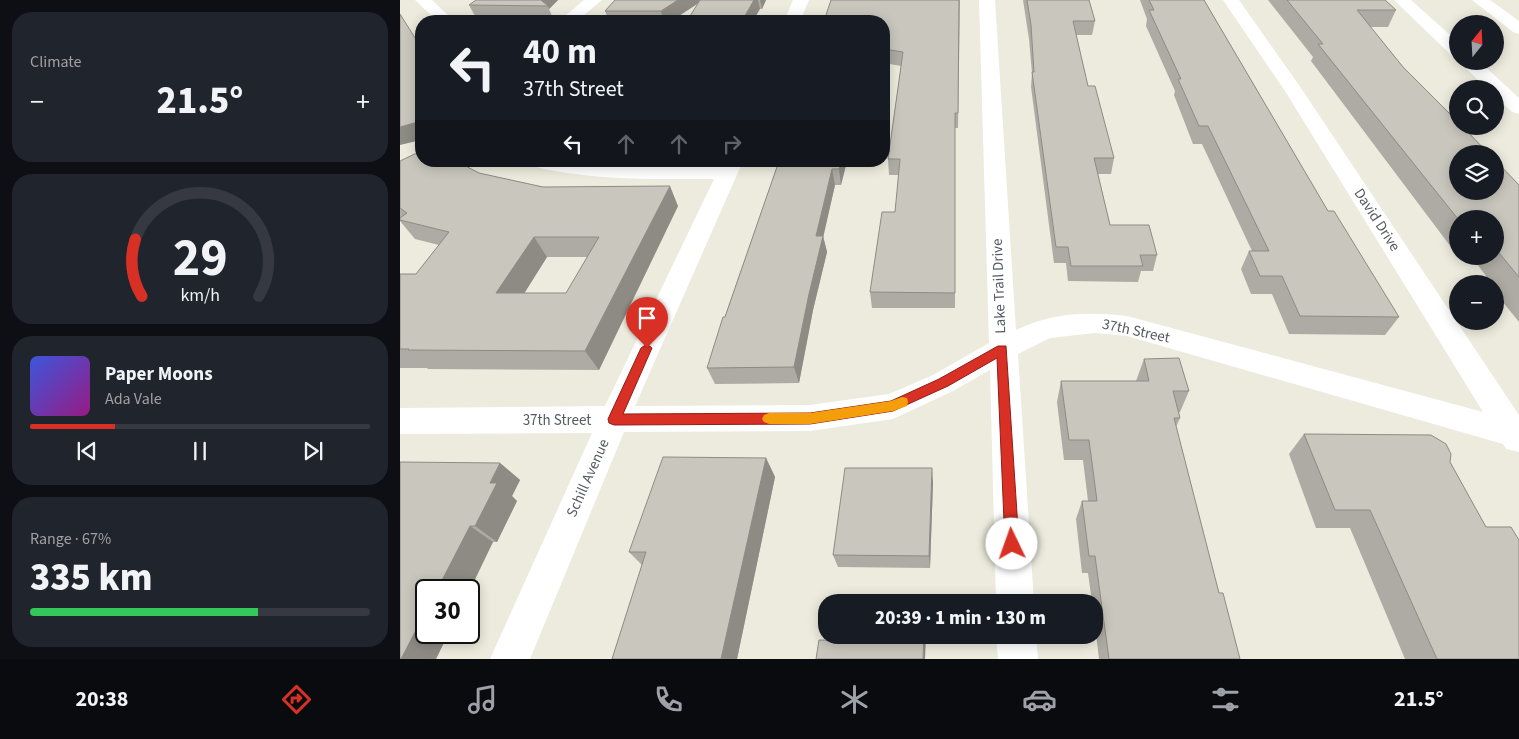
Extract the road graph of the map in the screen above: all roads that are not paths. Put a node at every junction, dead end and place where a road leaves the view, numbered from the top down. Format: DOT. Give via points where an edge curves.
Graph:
graph roads {
  1 [pos="423,0"];
  2 [pos="594,0"];
  3 [pos="801,0"];
  4 [pos="987,0"];
  5 [pos="1231,0"];
  6 [pos="1402,0"];
  7 [pos="1480,0"];
  8 [pos="439,15"];
  9 [pos="575,15"];
  10 [pos="795,15"];
  11 [pos="1519,29"];
  12 [pos="1449,44"];
  13 [pos="1478,70"];
  14 [pos="1519,108"];
  15 [pos="555,167"];
  16 [pos="712,167"];
  17 [pos="730,167"];
  18 [pos="1002,349"];
  19 [pos="614,419"];
  20 [pos="400,421"];
  21 [pos="1517,437"];
  22 [pos="1015,594"];
  23 [pos="1017,644"];
  24 [pos="510,659"];
  25 [pos="1018,659"];
  1 -- 8 [label="street"];
  2 -- 9 [label="street"];
  3 -- 10 [label="street"];
  4 -- 18 [label="street, Lake Trail Drive"];
  5 -- 21 [label="street, David Drive" via="1294,91"];
  6 -- 12 [label="street"];
  7 -- 11 [label="street"];
  13 -- 14 [label="street"];
  15 -- 16 [label="street" via="620,172"];
  17 -- 19 [label="street, Schill Avenue"];
  18 -- 19 [label="street, 37th Street" via="943,383 893,406 810,418"];
  18 -- 21 [label="street, 37th Street" via="1045,328 1095,322 1127,326"];
  18 -- 22 [label="street, Lake Trail Drive"];
  19 -- 20 [label="street, 37th Street"];
  19 -- 24 [label="street, Schill Avenue"];
  23 -- 25 [label="street"];
}
